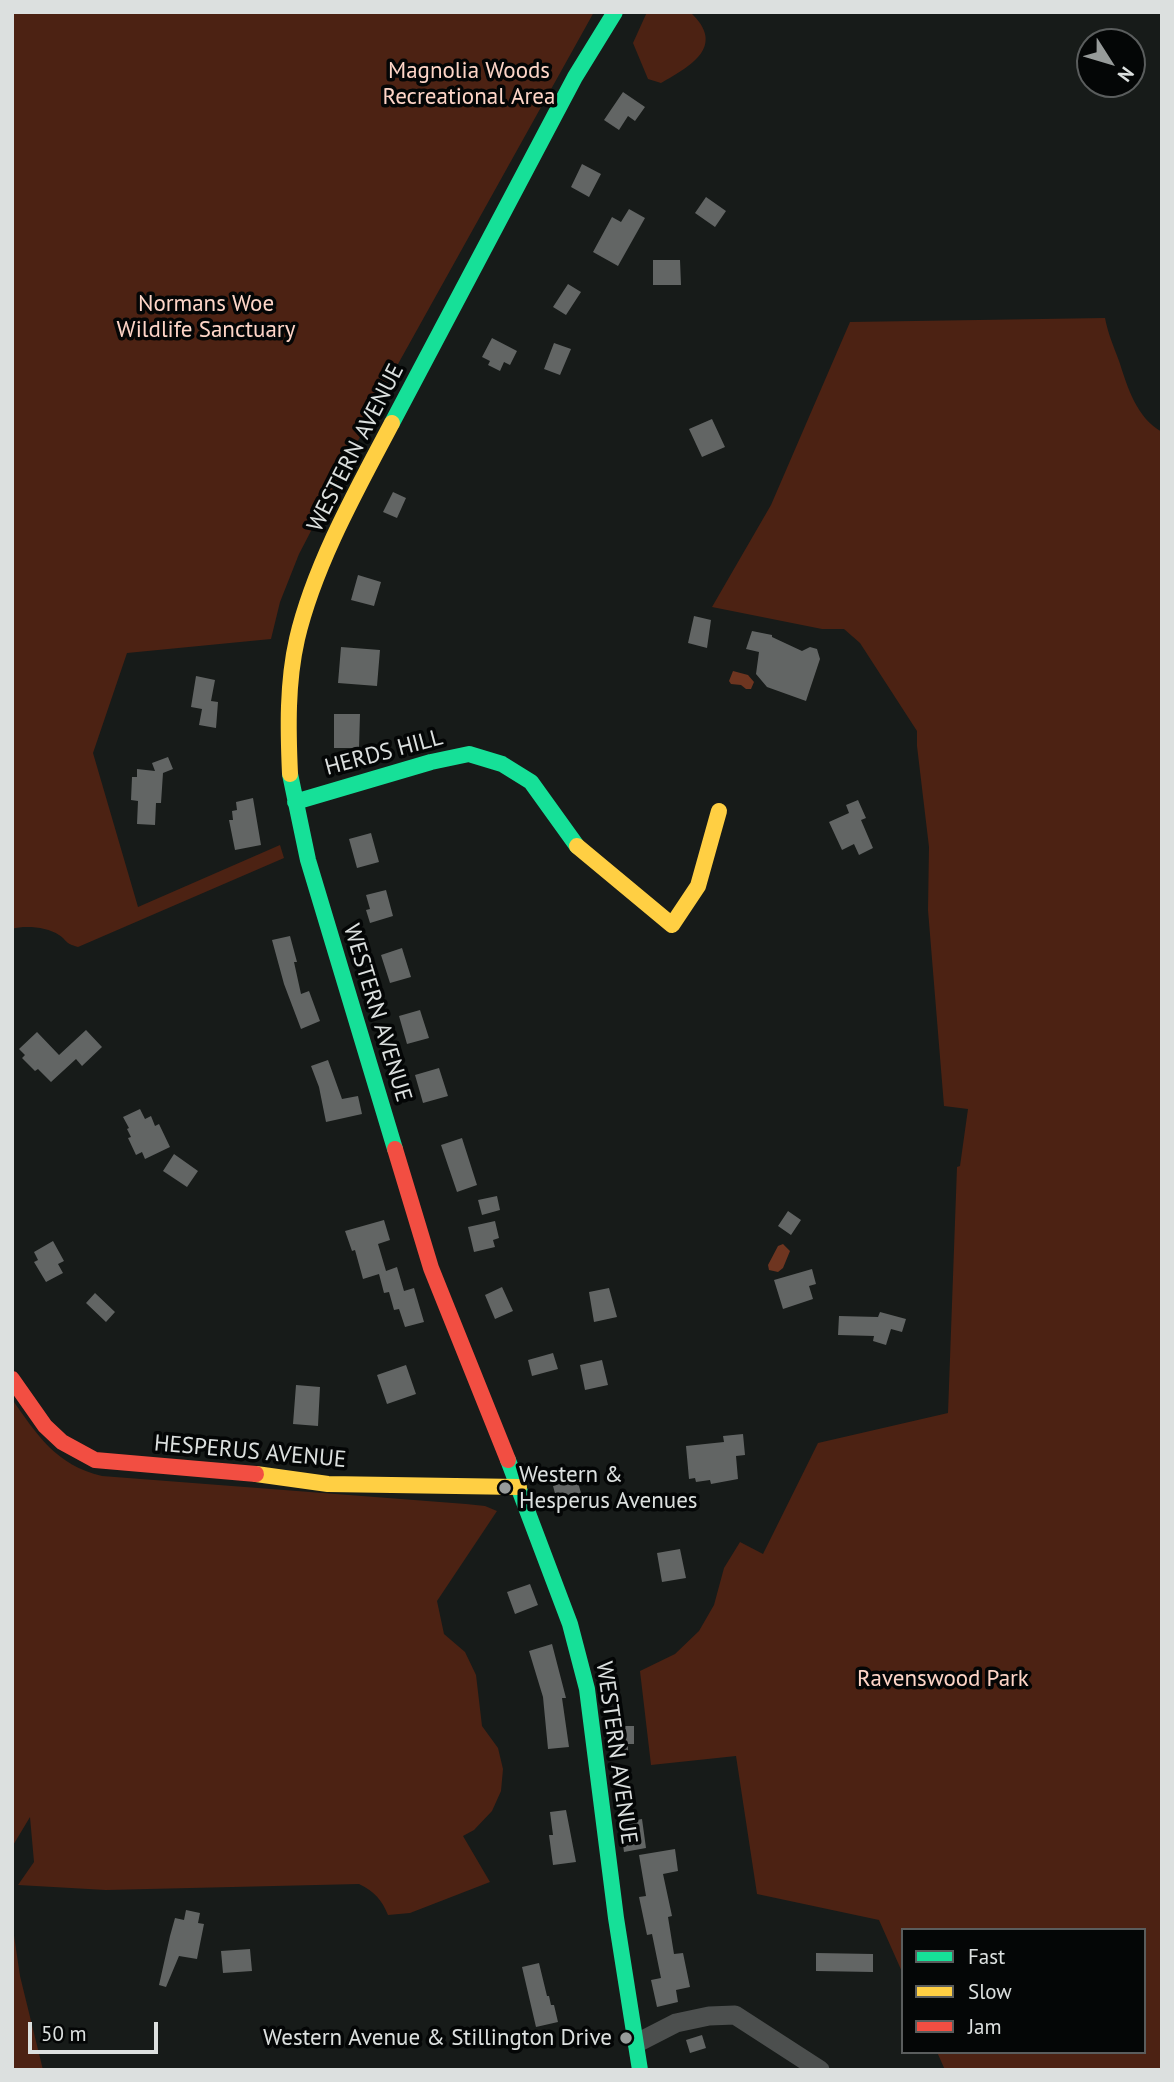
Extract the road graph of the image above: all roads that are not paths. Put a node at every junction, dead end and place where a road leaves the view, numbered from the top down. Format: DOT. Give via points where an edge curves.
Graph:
graph roads {
  1 [pos="615,12"];
  2 [pos="295,802"];
  3 [pos="719,811"];
  4 [pos="12,1379"];
  5 [pos="519,1487"];
  6 [pos="637,2043"];
  7 [pos="640,2070"];
  8 [pos="820,2070"];
  1 -- 2 [label="main road, WESTERN AVENUE" via="575,78 382,442 346,511 315,586 291,674 288,726"];
  2 -- 3 [label="main road, HERDS HILL" via="470,754 502,764 531,782 579,849 672,925 698,886"];
  2 -- 5 [label="main road, WESTERN AVENUE" via="310,869 431,1268"];
  4 -- 5 [label="main road, HESPERUS AVENUE" via="44,1426 95,1460 327,1484"];
  5 -- 6 [label="main road, WESTERN AVENUE" via="570,1624 587,1689"];
  6 -- 7 [label="main road, WESTERN AVENUE"];
  6 -- 8 [label="street" via="676,2023 734,2015"];
}
